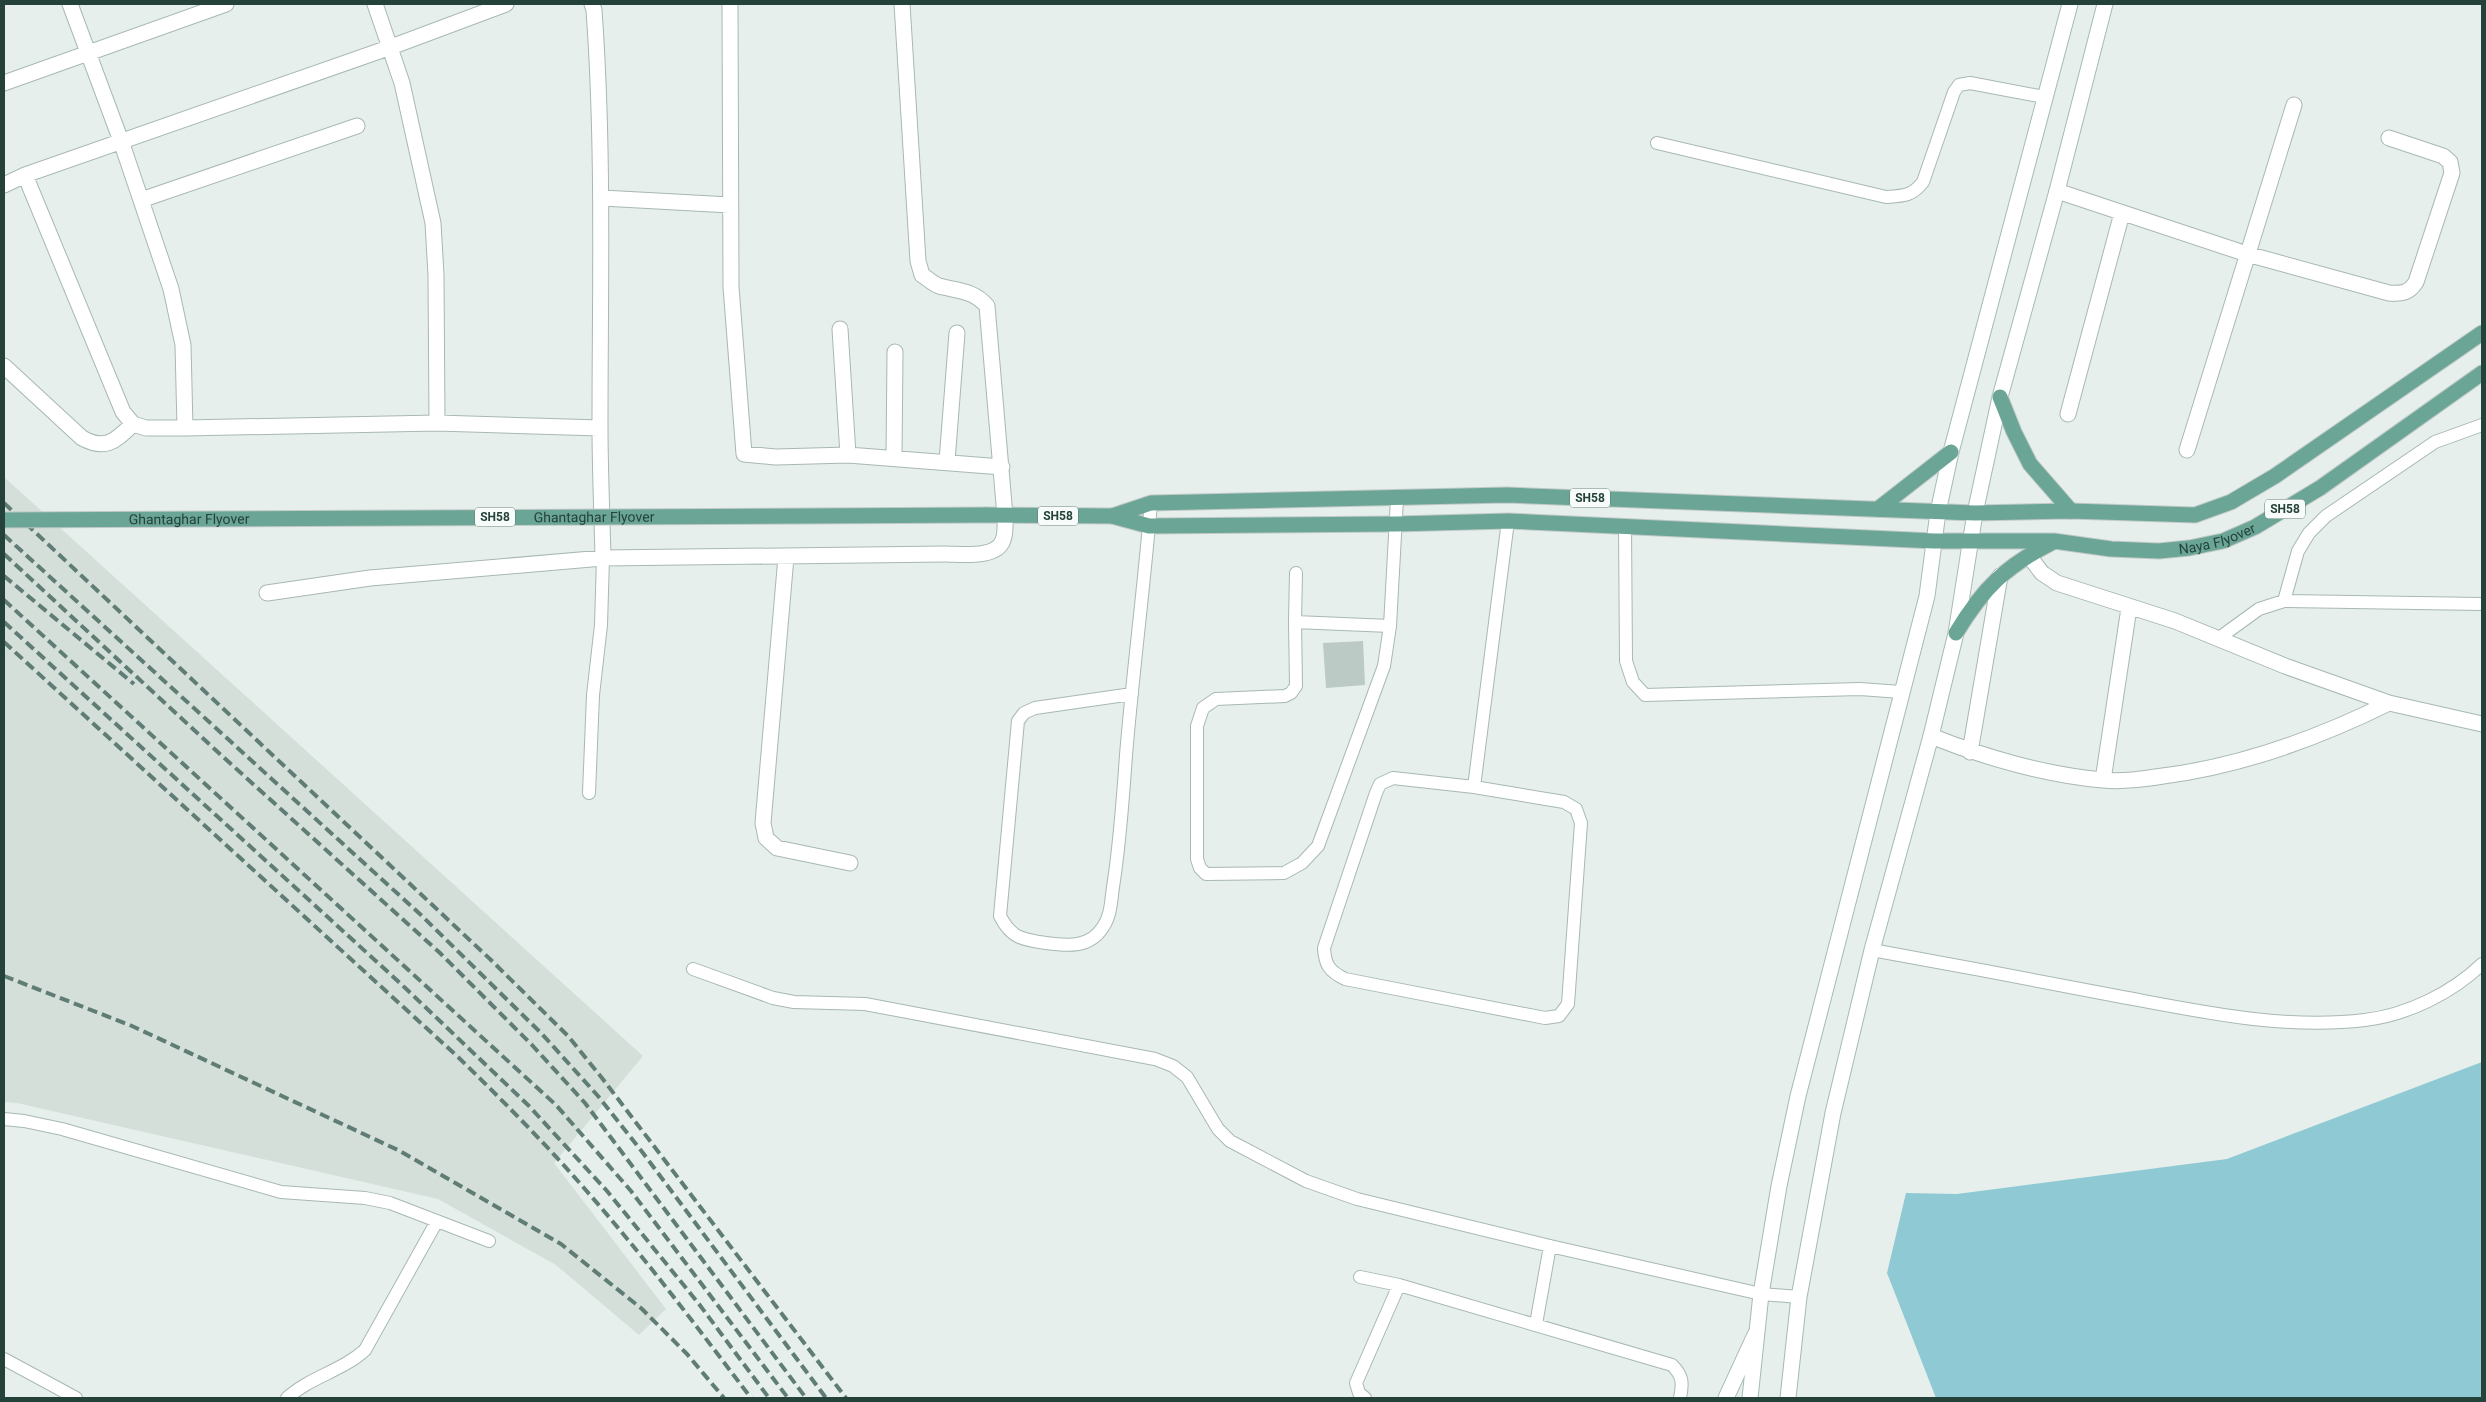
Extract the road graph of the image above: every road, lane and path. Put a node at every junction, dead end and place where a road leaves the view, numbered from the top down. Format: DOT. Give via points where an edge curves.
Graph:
graph roads {
  1 [pos="70,4"];
  2 [pos="226,4"];
  3 [pos="375,4"];
  4 [pos="506,4"];
  5 [pos="592,4"];
  6 [pos="730,4"];
  7 [pos="902,4"];
  8 [pos="2070,4"];
  9 [pos="2105,4"];
  10 [pos="391,47"];
  11 [pos="88,52"];
  12 [pos="4,83"];
  13 [pos="2044,97"];
  14 [pos="2294,105"];
  15 [pos="357,126"];
  16 [pos="2389,138"];
  17 [pos="121,141"];
  18 [pos="1657,143"];
  19 [pos="25,175"];
  20 [pos="4,185"];
  21 [pos="2057,191"];
  22 [pos="602,198"];
  23 [pos="141,200"];
  24 [pos="730,204"];
  25 [pos="2122,213"];
  26 [pos="2246,254"];
  27 [pos="840,329"];
  28 [pos="957,333"];
  29 [pos="2482,333"];
  30 [pos="895,352"];
  31 [pos="4,366"];
  32 [pos="2482,373"];
  33 [pos="2000,397"];
  34 [pos="2068,414"];
  35 [pos="436,423"];
  36 [pos="133,424"];
  37 [pos="2482,425"];
  38 [pos="185,428"];
  39 [pos="600,428"];
  40 [pos="2187,450"];
  41 [pos="1950,452"];
  42 [pos="848,455"];
  43 [pos="894,458"];
  44 [pos="947,461"];
  45 [pos="1002,467"];
  46 [pos="1397,499"];
  47 [pos="1151,503"];
  48 [pos="1878,509"];
  49 [pos="2071,511"];
  50 [pos="1938,512"];
  51 [pos="1975,513"];
  52 [pos="1005,516"];
  53 [pos="1112,516"];
  54 [pos="4,520"];
  55 [pos="1508,521"];
  56 [pos="1396,524"];
  57 [pos="1149,526"];
  58 [pos="1625,526"];
  59 [pos="1970,540"];
  60 [pos="1934,541"];
  61 [pos="2054,541"];
  62 [pos="2029,556"];
  63 [pos="786,557"];
  64 [pos="603,558"];
  65 [pos="1296,573"];
  66 [pos="2000,576"];
  67 [pos="267,593"];
  68 [pos="2284,601"];
  69 [pos="2482,604"];
  70 [pos="2129,608"];
  71 [pos="1295,622"];
  72 [pos="1390,626"];
  73 [pos="1956,633"];
  74 [pos="2219,638"];
  75 [pos="1901,692"];
  76 [pos="1132,694"];
  77 [pos="2390,703"];
  78 [pos="2482,724"];
  79 [pos="1931,736"];
  80 [pos="1970,752"];
  81 [pos="2103,780"];
  82 [pos="1474,787"];
  83 [pos="589,793"];
  84 [pos="850,863"];
  85 [pos="1872,950"];
  86 [pos="2482,964"];
  87 [pos="693,969"];
  88 [pos="4,1119"];
  89 [pos="437,1221"];
  90 [pos="489,1240"];
  91 [pos="1550,1246"];
  92 [pos="1360,1277"];
  93 [pos="1399,1285"];
  94 [pos="1761,1294"];
  95 [pos="1799,1297"];
  96 [pos="1536,1324"];
  97 [pos="1756,1334"];
  98 [pos="4,1359"];
  99 [pos="76,1398"];
  100 [pos="288,1398"];
  101 [pos="1365,1398"];
  102 [pos="1680,1398"];
  103 [pos="1726,1398"];
  104 [pos="1750,1398"];
  105 [pos="1788,1398"];
  1 -- 11 [label="street"];
  2 -- 11 [label="street"];
  3 -- 10 [label="street"];
  4 -- 10 [label="street"];
  5 -- 22 [label="street" via="599,73"];
  6 -- 24 [label="street"];
  7 -- 45 [label="street" via="918,261 922,275 937,285 967,292 980,298 987,306"];
  8 -- 13 [label="street"];
  9 -- 21 [label="street"];
  10 -- 17 [label="street"];
  10 -- 35 [label="street" via="433,223"];
  11 -- 12 [label="street"];
  11 -- 17 [label="street"];
  13 -- 18 [label="lane" via="1970,83 1959,85 1923,182 1915,192 1901,196 1886,197"];
  13 -- 41 [label="street"];
  14 -- 26 [label="street"];
  15 -- 23 [label="street"];
  16 -- 26 [label="street" via="2443,156 2450,162 2452,173 2411,290 2402,294 2389,293"];
  17 -- 19 [label="street"];
  17 -- 23 [label="street"];
  19 -- 20 [label="street"];
  19 -- 36 [label="street" via="123,412"];
  21 -- 25 [label="street"];
  21 -- 33 [label="street"];
  22 -- 24 [label="street"];
  22 -- 39 [label="street"];
  23 -- 38 [label="street" via="171,290 183,345"];
  24 -- 42 [label="street" via="731,287 744,454 776,457"];
  25 -- 26 [label="street"];
  25 -- 34 [label="street"];
  26 -- 40 [label="street"];
  27 -- 42 [label="street"];
  28 -- 44 [label="street"];
  29 -- 49 [label="main road, Naya Flyover / SH58" via="2275,476 2231,502 2195,515"];
  30 -- 43 [label="street"];
  31 -- 36 [label="street" via="92,444 102,445 115,440"];
  32 -- 61 [label="main road, Naya Flyover / SH58" via="2320,488 2255,528 2223,541 2159,551 2111,549"];
  33 -- 49 [label="main road" via="2030,464"];
  33 -- 51 [label="street"];
  35 -- 38 [label="street"];
  35 -- 39 [label="street"];
  36 -- 38 [label="street" via="146,428"];
  37 -- 68 [label="lane" via="2435,442 2326,516 2298,552"];
  39 -- 64 [label="street"];
  41 -- 48 [label="main road"];
  41 -- 50 [label="street"];
  42 -- 43 [label="street"];
  43 -- 44 [label="street"];
  44 -- 45 [label="street"];
  45 -- 52 [label="street"];
  46 -- 47 [label="main road, SH58"];
  46 -- 48 [label="main road, SH58" via="1507,496"];
  46 -- 56 [label="lane"];
  47 -- 53 [label="main road, SH58"];
  47 -- 57 [label="lane"];
  48 -- 50 [label="main road, SH58"];
  49 -- 51 [label="main road, SH58"];
  50 -- 51 [label="main road, SH58"];
  50 -- 60 [label="street"];
  51 -- 59 [label="street"];
  52 -- 53 [label="main road, SH58"];
  52 -- 54 [label="main road, Ghantaghar Flyover / SH58, bridge"];
  52 -- 63 [label="street" via="1004,539 999,548 985,553"];
  53 -- 57 [label="main road, SH58"];
  55 -- 56 [label="main road, SH58"];
  55 -- 58 [label="main road, SH58"];
  55 -- 82 [label="lane"];
  56 -- 57 [label="main road, SH58"];
  56 -- 72 [label="lane"];
  57 -- 76 [label="lane"];
  58 -- 60 [label="main road, SH58"];
  58 -- 75 [label="lane" via="1626,662 1633,682 1645,695 1860,689"];
  59 -- 60 [label="main road, SH58"];
  59 -- 61 [label="main road, SH58"];
  59 -- 73 [label="street"];
  60 -- 75 [label="street" via="1927,596"];
  61 -- 62 [label="main road"];
  62 -- 66 [label="main road"];
  62 -- 70 [label="street" via="2042,574 2057,583"];
  63 -- 64 [label="street"];
  63 -- 84 [label="street" via="764,823 766,838 777,848"];
  64 -- 67 [label="street" via="370,578"];
  64 -- 83 [label="lane"];
  65 -- 71 [label="lane"];
  66 -- 73 [label="main road" via="1974,603"];
  66 -- 80 [label="street"];
  68 -- 69 [label="lane"];
  68 -- 74 [label="lane" via="2259,609"];
  70 -- 74 [label="street"];
  70 -- 81 [label="street"];
  71 -- 72 [label="lane"];
  71 -- 72 [label="lane" via="1296,686 1291,693 1285,696 1216,699 1203,708 1197,726 1197,859 1206,874 1284,873 1302,863 1318,846 1384,666"];
  73 -- 79 [label="street"];
  74 -- 77 [label="street" via="2285,666"];
  75 -- 94 [label="street" via="1798,1096"];
  76 -- 76 [label="lane" via="1119,852 1108,918 1103,929 1081,945 1023,940 1011,932 1000,916 1018,721 1034,708"];
  77 -- 78 [label="street"];
  77 -- 81 [label="street" via="2344,725 2240,761 2185,773"];
  79 -- 80 [label="street"];
  79 -- 85 [label="street"];
  80 -- 81 [label="street" via="2065,775"];
  82 -- 82 [label="lane" via="1564,802 1576,809 1581,823 1568,1004 1559,1016 1545,1018 1345,979 1332,972 1325,963 1324,948 1380,784 1393,778"];
  85 -- 86 [label="lane" via="2198,1011 2268,1020 2324,1022 2367,1020 2437,998 2464,982"];
  85 -- 95 [label="street" via="1833,1113"];
  87 -- 91 [label="lane" via="773,998 794,1002 865,1004 1155,1059 1188,1077 1218,1128 1230,1141 1306,1181 1357,1199"];
  88 -- 89 [label="lane" via="62,1129 281,1192 365,1198"];
  89 -- 90 [label="lane"];
  89 -- 100 [label="lane" via="365,1350 340,1368 307,1382"];
  91 -- 94 [label="lane"];
  91 -- 96 [label="lane"];
  92 -- 93 [label="lane"];
  93 -- 96 [label="lane"];
  93 -- 101 [label="lane" via="1356,1383 1359,1393"];
  94 -- 95 [label="lane"];
  94 -- 97 [label="street"];
  95 -- 105 [label="street"];
  96 -- 102 [label="lane" via="1672,1364 1680,1372 1683,1383"];
  97 -- 103 [label="street"];
  97 -- 104 [label="street"];
  98 -- 99 [label="lane"];
}
